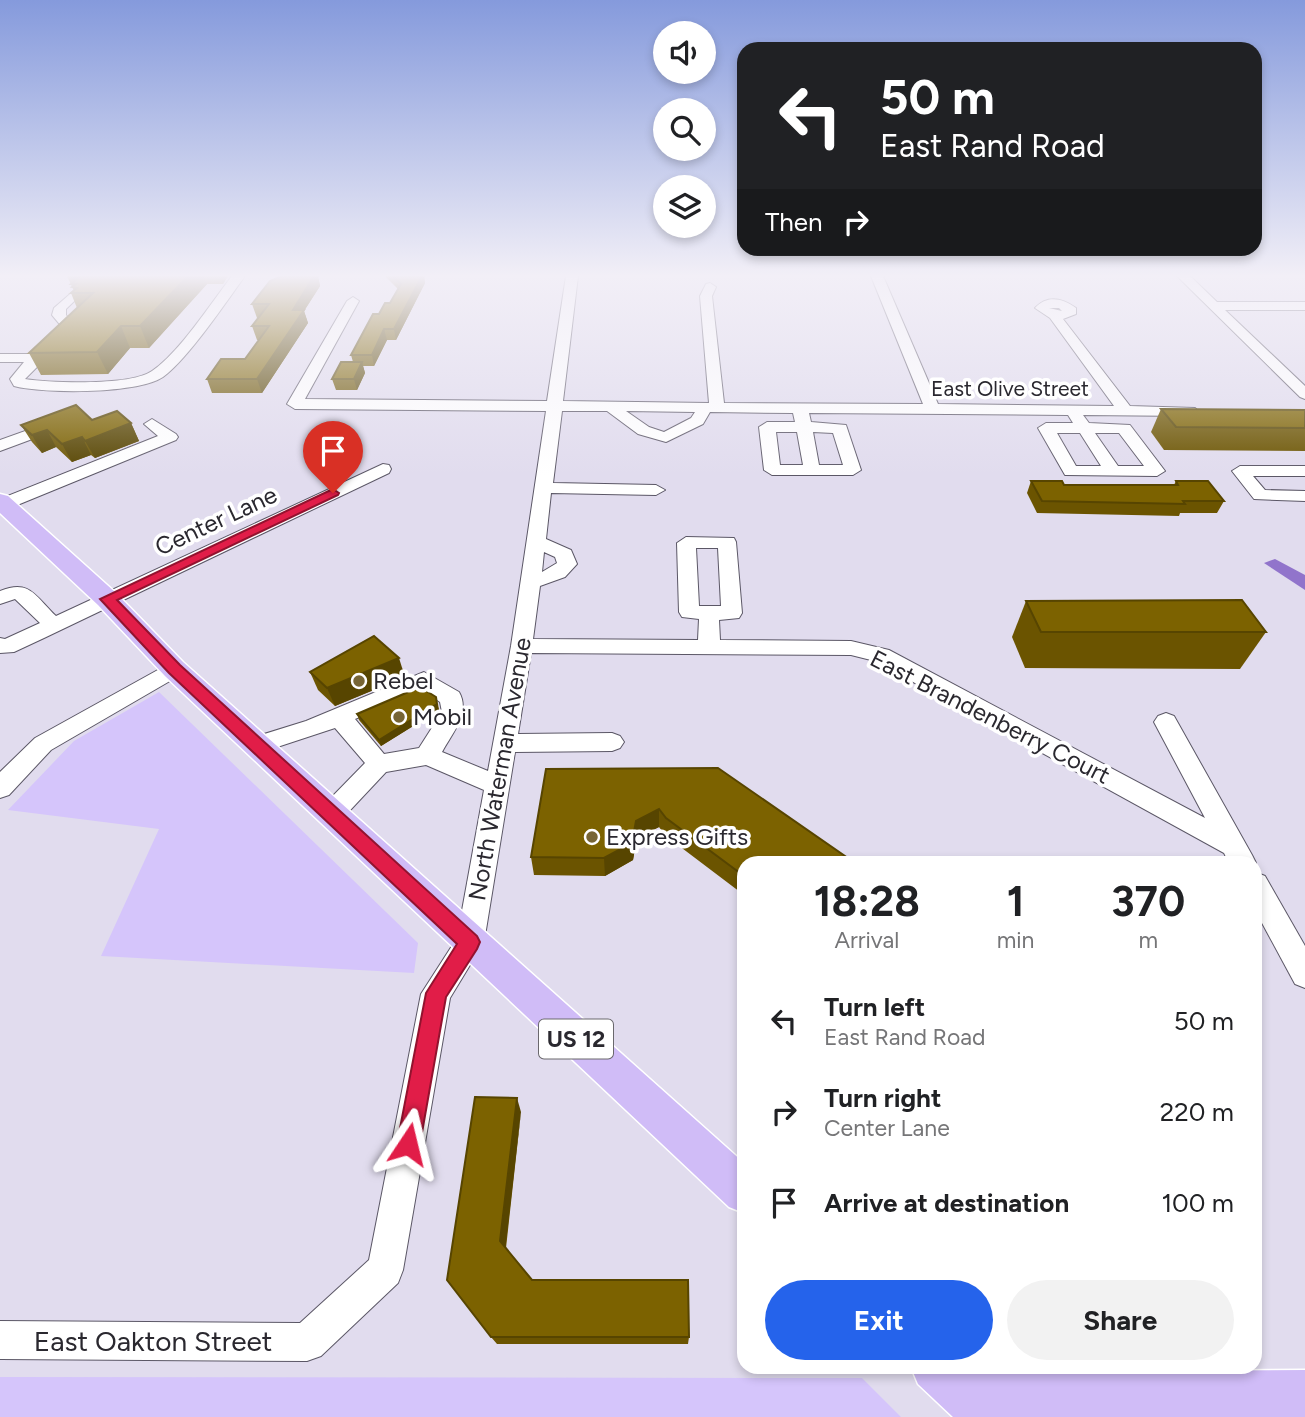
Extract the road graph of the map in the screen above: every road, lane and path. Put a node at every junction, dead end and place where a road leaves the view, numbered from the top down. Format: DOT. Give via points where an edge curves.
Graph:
graph roads {
  1 [pos="53,342"];
  2 [pos="184,342"];
  3 [pos="330,342"];
  4 [pos="562,342"];
  5 [pos="708,342"];
  6 [pos="905,342"];
  7 [pos="1074,342"];
  8 [pos="1251,342"];
  9 [pos="0,358"];
  10 [pos="36,358"];
  11 [pos="1305,394"];
  12 [pos="553,407"];
  13 [pos="612,407"];
  14 [pos="711,407"];
  15 [pos="800,408"];
  16 [pos="933,410"];
  17 [pos="1073,411"];
  18 [pos="1126,411"];
  19 [pos="1172,411"];
  20 [pos="1212,411"];
  21 [pos="1196,422"];
  22 [pos="152,424"];
  23 [pos="58,425"];
  24 [pos="804,428"];
  25 [pos="1084,428"];
  26 [pos="0,446"];
  27 [pos="383,469"];
  28 [pos="812,470"];
  29 [pos="1114,471"];
  30 [pos="1305,471"];
  31 [pos="545,488"];
  32 [pos="656,489"];
  33 [pos="1305,496"];
  34 [pos="5,511"];
  35 [pos="537,542"];
  36 [pos="531,582"];
  37 [pos="9,595"];
  38 [pos="107,599"];
  39 [pos="709,613"];
  40 [pos="54,625"];
  41 [pos="0,645"];
  42 [pos="522,646"];
  43 [pos="709,647"];
  44 [pos="174,669"];
  45 [pos="339,717"];
  46 [pos="1166,722"];
  47 [pos="612,742"];
  48 [pos="505,743"];
  49 [pos="256,745"];
  50 [pos="427,756"];
  51 [pos="379,764"];
  52 [pos="497,785"];
  53 [pos="0,788"];
  54 [pos="331,814"];
  55 [pos="1238,854"];
  56 [pos="1262,897"];
  57 [pos="470,942"];
  58 [pos="1305,974"];
  59 [pos="737,1186"];
  60 [pos="0,1340"];
  61 [pos="307,1342"];
  62 [pos="964,1393"];
  63 [pos="1305,1394"];
  1 -- 10 [label="street"];
  2 -- 10 [label="lane" via="157,375 135,382 19,383 17,379"];
  3 -- 12 [label="street, East Olive Street" via="295,404"];
  4 -- 12 [label="street, North Waterman Avenue"];
  5 -- 14 [label="street"];
  6 -- 16 [label="street"];
  7 -- 18 [label="street"];
  8 -- 11 [label="street"];
  9 -- 10 [label="street"];
  12 -- 13 [label="street, East Olive Street"];
  12 -- 31 [label="street, North Waterman Avenue"];
  13 -- 14 [label="street, East Olive Street"];
  13 -- 14 [label="street" via="643,430 666,437 697,421"];
  14 -- 15 [label="street, East Olive Street"];
  15 -- 16 [label="street, East Olive Street"];
  15 -- 24 [label="street"];
  16 -- 17 [label="street, East Olive Street"];
  17 -- 18 [label="street, East Olive Street"];
  17 -- 25 [label="street"];
  18 -- 19 [label="street, East Olive Street"];
  19 -- 20 [label="street, East Olive Street"];
  19 -- 21 [label="lane"];
  22 -- 34 [label="lane" via="170,437"];
  23 -- 26 [label="street"];
  24 -- 28 [label="street"];
  24 -- 28 [label="street" via="766,428 772,470"];
  24 -- 28 [label="street" via="841,428 853,470"];
  25 -- 29 [label="street"];
  25 -- 29 [label="street" via="1046,428 1071,471"];
  25 -- 29 [label="street" via="1125,428 1157,471"];
  27 -- 38 [label="street, Center Lane"];
  30 -- 33 [label="street" via="1240,471 1260,495"];
  31 -- 32 [label="street"];
  31 -- 35 [label="street, North Waterman Avenue"];
  34 -- 38 [label="main road, US 12"];
  35 -- 36 [label="street, North Waterman Avenue"];
  35 -- 36 [label="street" via="564,554 568,564 558,573"];
  36 -- 42 [label="street, North Waterman Avenue"];
  37 -- 40 [label="street"];
  38 -- 40 [label="street, Center Lane"];
  38 -- 44 [label="main road, US 12"];
  39 -- 43 [label="lane"];
  40 -- 41 [label="street, Center Lane" via="6,647"];
  42 -- 43 [label="street, East Brandenberry Court"];
  42 -- 48 [label="street, North Waterman Avenue"];
  43 -- 55 [label="street, East Brandenberry Court" via="851,648 881,655"];
  44 -- 49 [label="main road, US 12"];
  44 -- 53 [label="street" via="43,744"];
  45 -- 49 [label="street"];
  45 -- 50 [label="street" via="424,680 451,698 453,712"];
  45 -- 51 [label="street"];
  46 -- 55 [label="street, East Brandenberry Court"];
  47 -- 48 [label="street"];
  48 -- 52 [label="street, North Waterman Avenue"];
  49 -- 54 [label="main road, US 12"];
  50 -- 51 [label="street"];
  50 -- 52 [label="street"];
  51 -- 54 [label="street"];
  52 -- 57 [label="street, North Waterman Avenue"];
  54 -- 57 [label="main road, US 12"];
  56 -- 58 [label="street"];
  57 -- 59 [label="main road, US 12"];
  57 -- 61 [label="street, North Waterman Avenue" via="436,993 385,1270"];
  60 -- 61 [label="street, East Oakton Street"];
  62 -- 63 [label="main road"];
}
